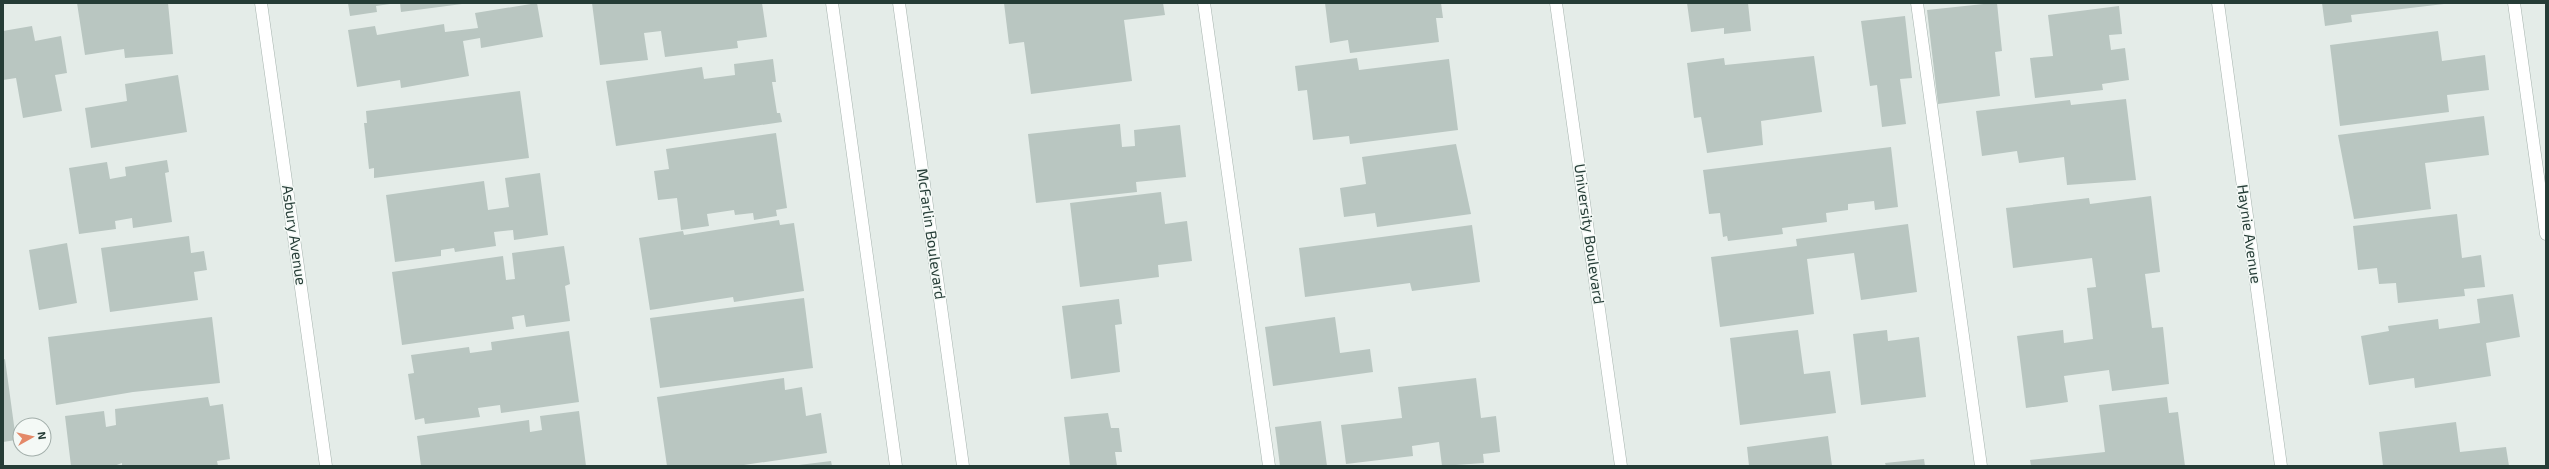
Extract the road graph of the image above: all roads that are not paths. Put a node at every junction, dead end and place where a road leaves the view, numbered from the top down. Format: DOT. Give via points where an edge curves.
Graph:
graph roads {
  1 [pos="261,3"];
  2 [pos="832,3"];
  3 [pos="899,3"];
  4 [pos="1204,3"];
  5 [pos="1556,3"];
  6 [pos="1917,3"];
  7 [pos="2218,3"];
  8 [pos="2514,3"];
  9 [pos="2546,234"];
  10 [pos="326,466"];
  11 [pos="896,466"];
  12 [pos="963,466"];
  13 [pos="1269,466"];
  14 [pos="1622,466"];
  15 [pos="1981,466"];
  16 [pos="2281,466"];
  1 -- 10 [label="street, Asbury Avenue"];
  2 -- 11 [label="street"];
  3 -- 12 [label="street, McFarlin Boulevard"];
  4 -- 13 [label="street"];
  5 -- 14 [label="street, University Boulevard"];
  6 -- 15 [label="street"];
  7 -- 16 [label="street, Haynie Avenue"];
  8 -- 9 [label="street"];
}
